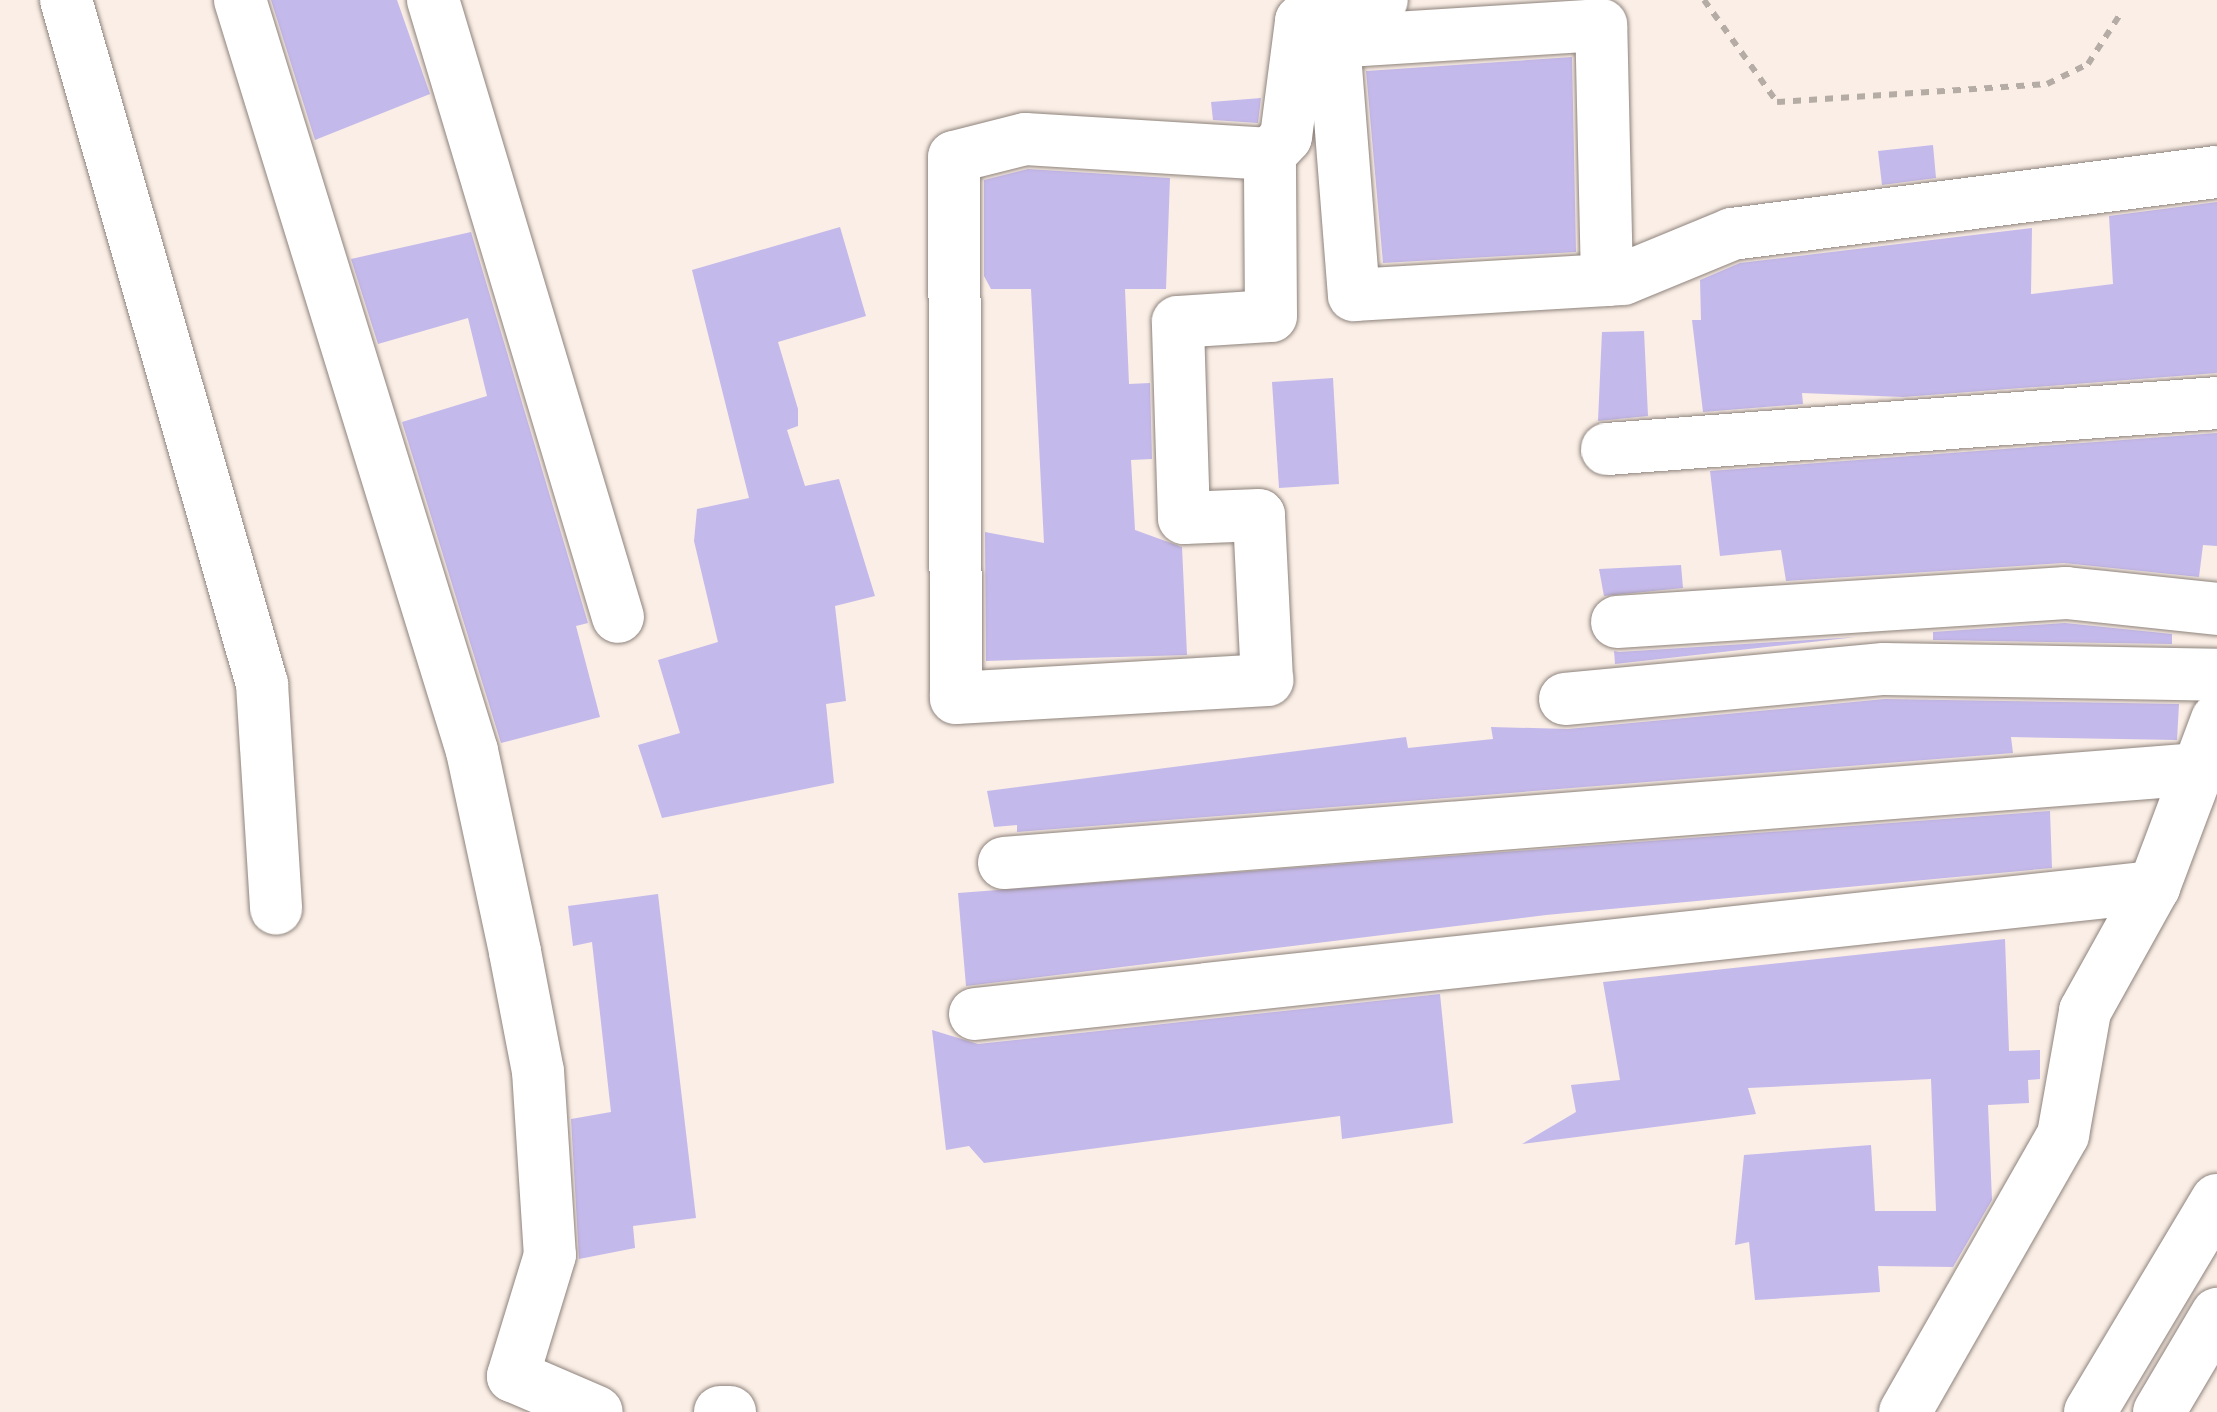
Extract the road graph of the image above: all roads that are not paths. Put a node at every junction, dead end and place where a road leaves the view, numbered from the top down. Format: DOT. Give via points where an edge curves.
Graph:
graph roads {
  1 [pos="66,0"];
  2 [pos="240,0"];
  3 [pos="433,0"];
  4 [pos="1382,0"];
  5 [pos="1270,154"];
  6 [pos="2217,172"];
  7 [pos="1350,250"];
  8 [pos="1271,254"];
  9 [pos="1607,280"];
  10 [pos="2217,403"];
  11 [pos="1608,450"];
  12 [pos="2217,609"];
  13 [pos="618,617"];
  14 [pos="1617,622"];
  15 [pos="2217,675"];
  16 [pos="1565,699"];
  17 [pos="2217,720"];
  18 [pos="2198,769"];
  19 [pos="1004,863"];
  20 [pos="2154,888"];
  21 [pos="276,909"];
  22 [pos="974,1014"];
  23 [pos="2217,1200"];
  24 [pos="2217,1314"];
  25 [pos="596,1412"];
  26 [pos="720,1412"];
  27 [pos="730,1412"];
  28 [pos="1906,1412"];
  29 [pos="2090,1412"];
  30 [pos="2158,1412"];
  1 -- 21 [label="street" via="262,684"];
  2 -- 25 [label="street" via="472,751 515,952 538,1071 550,1254 513,1376"];
  3 -- 13 [label="street"];
  4 -- 5 [label="street" via="1322,5 1300,21 1286,137"];
  5 -- 8 [label="street"];
  5 -- 8 [label="street" via="1025,139 954,157 956,698 1267,680 1259,515 1184,518 1178,322 1272,316"];
  6 -- 9 [label="street" via="1732,234"];
  7 -- 8 [label="street"];
  7 -- 9 [label="street" via="1354,294"];
  7 -- 9 [label="street" via="1334,42 1601,25"];
  10 -- 11 [label="street"];
  12 -- 14 [label="street" via="2066,592"];
  15 -- 16 [label="street" via="1884,669"];
  17 -- 18 [label="street"];
  18 -- 19 [label="street"];
  18 -- 20 [label="street"];
  20 -- 22 [label="street"];
  20 -- 28 [label="street" via="2085,1011 2063,1134"];
  23 -- 29 [label="street"];
  24 -- 30 [label="street"];
  26 -- 27 [label="street"];
}
